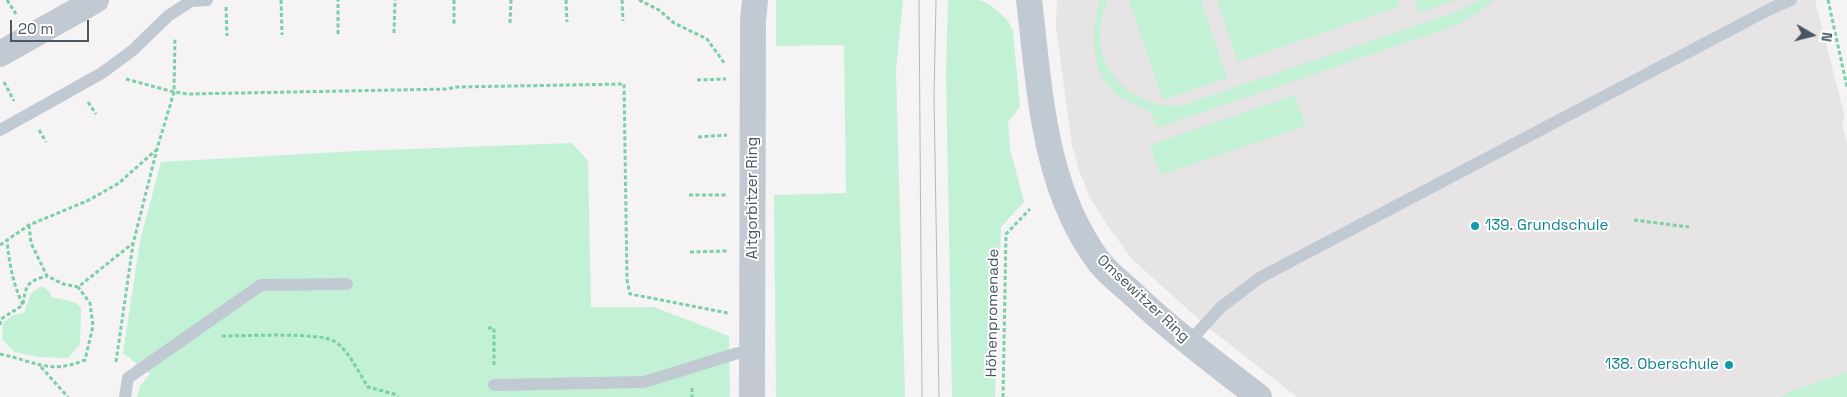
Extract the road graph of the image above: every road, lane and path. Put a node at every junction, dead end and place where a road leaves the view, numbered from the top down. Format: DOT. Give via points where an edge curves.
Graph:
graph roads {
  1 [pos="7,0"];
  2 [pos="96,0"];
  3 [pos="207,0"];
  4 [pos="226,0"];
  5 [pos="281,0"];
  6 [pos="338,0"];
  7 [pos="394,0"];
  8 [pos="454,0"];
  9 [pos="510,0"];
  10 [pos="566,0"];
  11 [pos="622,0"];
  12 [pos="639,0"];
  13 [pos="755,0"];
  14 [pos="1029,0"];
  15 [pos="1791,0"];
  16 [pos="1828,0"];
  17 [pos="190,1"];
  18 [pos="15,13"];
  19 [pos="168,16"];
  20 [pos="623,21"];
  21 [pos="567,22"];
  22 [pos="510,23"];
  23 [pos="454,24"];
  24 [pos="394,33"];
  25 [pos="338,34"];
  26 [pos="282,35"];
  27 [pos="227,36"];
  28 [pos="0,54"];
  29 [pos="730,71"];
  30 [pos="102,73"];
  31 [pos="728,79"];
  32 [pos="697,80"];
  33 [pos="4,82"];
  34 [pos="6,86"];
  35 [pos="1847,87"];
  36 [pos="174,92"];
  37 [pos="0,130"];
  38 [pos="727,136"];
  39 [pos="698,137"];
  40 [pos="157,149"];
  41 [pos="689,195"];
  42 [pos="720,195"];
  43 [pos="1030,210"];
  44 [pos="1634,220"];
  45 [pos="29,225"];
  46 [pos="1689,227"];
  47 [pos="8,240"];
  48 [pos="133,244"];
  49 [pos="0,245"];
  50 [pos="723,251"];
  51 [pos="690,252"];
  52 [pos="47,276"];
  53 [pos="347,284"];
  54 [pos="78,287"];
  55 [pos="23,305"];
  56 [pos="730,313"];
  57 [pos="0,325"];
  58 [pos="488,328"];
  59 [pos="200,329"];
  60 [pos="1189,342"];
  61 [pos="752,353"];
  62 [pos="0,354"];
  63 [pos="41,367"];
  64 [pos="128,378"];
  65 [pos="494,385"];
  66 [pos="68,397"];
  67 [pos="125,397"];
  68 [pos="398,397"];
  69 [pos="752,397"];
  70 [pos="1003,397"];
  71 [pos="1259,397"];
  1 -- 18 [label="path"];
  2 -- 28 [label="street"];
  3 -- 17 [label="lane"];
  4 -- 27 [label="path"];
  5 -- 26 [label="path"];
  6 -- 25 [label="path"];
  7 -- 24 [label="path"];
  8 -- 23 [label="path"];
  9 -- 22 [label="path"];
  10 -- 21 [label="path"];
  11 -- 20 [label="path"];
  12 -- 29 [label="path" via="659,10 674,23 707,39"];
  13 -- 61 [label="street, Altgorbitzer Ring"];
  14 -- 60 [label="street, Omsewitzer Ring" via="1048,145 1063,195 1080,232 1101,264"];
  15 -- 60 [label="lane" via="1261,277 1222,307"];
  16 -- 35 [label="path"];
  17 -- 19 [label="lane"];
  19 -- 30 [label="lane" via="134,50"];
  19 -- 36 [label="path" via="175,34"];
  30 -- 36 [label="path"];
  30 -- 37 [label="lane"];
  31 -- 32 [label="path"];
  33 -- 34 [label="path"];
  36 -- 40 [label="path"];
  36 -- 56 [label="path" via="447,90 457,87 624,84 627,280 630,294"];
  38 -- 39 [label="path"];
  40 -- 45 [label="path" via="119,183 89,200"];
  40 -- 48 [label="path"];
  41 -- 42 [label="path"];
  43 -- 70 [label="path, Höhenpromenade" via="1006,234"];
  44 -- 46 [label="path"];
  45 -- 47 [label="path"];
  45 -- 52 [label="path" via="31,243"];
  47 -- 49 [label="path"];
  47 -- 55 [label="path" via="11,271"];
  48 -- 54 [label="path"];
  48 -- 64 [label="path" via="114,376"];
  50 -- 51 [label="path"];
  52 -- 54 [label="path"];
  52 -- 55 [label="path" via="33,279 26,288"];
  53 -- 59 [label="lane" via="261,285"];
  54 -- 63 [label="path" via="90,303 93,326 85,360 69,367"];
  55 -- 57 [label="path" via="1,319"];
  58 -- 65 [label="path" via="494,328"];
  59 -- 64 [label="lane"];
  59 -- 68 [label="path" via="209,336 315,336 333,340 346,351 368,387"];
  60 -- 71 [label="street, Omsewitzer Ring"];
  61 -- 65 [label="lane" via="738,353 644,382"];
  61 -- 69 [label="street, Altgorbitzer Ring"];
  62 -- 63 [label="path"];
  63 -- 66 [label="path"];
  64 -- 67 [label="lane"];
}
